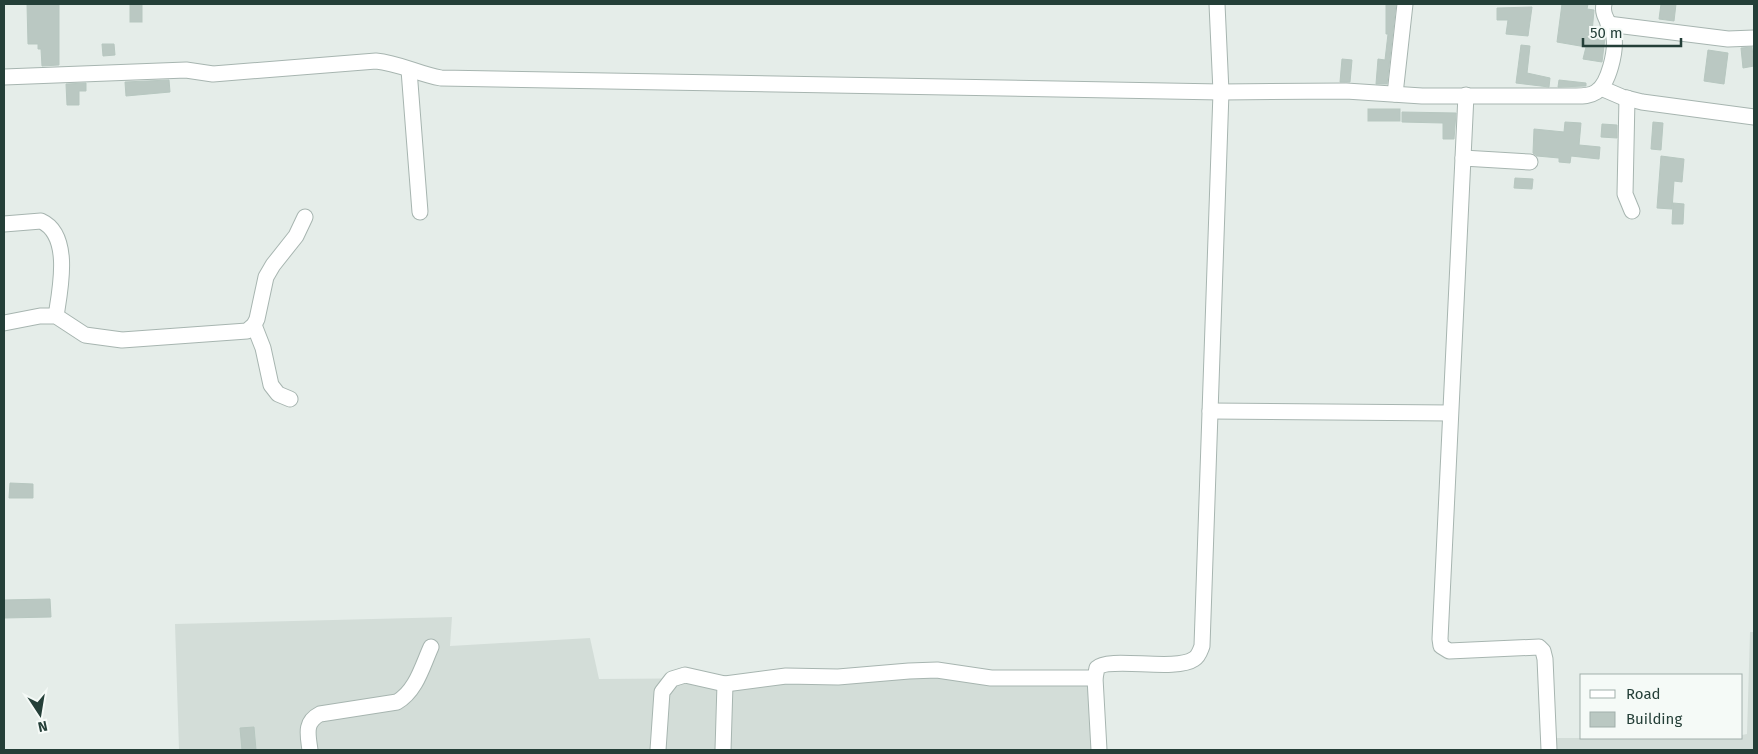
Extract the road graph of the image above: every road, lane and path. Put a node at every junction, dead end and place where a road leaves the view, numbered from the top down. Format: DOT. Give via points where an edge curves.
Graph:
graph roads {
  1 [pos="1217,4"];
  2 [pos="1405,4"];
  3 [pos="1604,4"];
  4 [pos="1608,24"];
  5 [pos="1754,38"];
  6 [pos="409,70"];
  7 [pos="4,77"];
  8 [pos="1601,88"];
  9 [pos="1221,92"];
  10 [pos="1396,94"];
  11 [pos="1466,95"];
  12 [pos="1627,98"];
  13 [pos="1754,117"];
  14 [pos="1463,158"];
  15 [pos="1530,162"];
  16 [pos="1632,211"];
  17 [pos="420,212"];
  18 [pos="305,217"];
  19 [pos="4,224"];
  20 [pos="56,316"];
  21 [pos="4,323"];
  22 [pos="254,325"];
  23 [pos="290,399"];
  24 [pos="1210,411"];
  25 [pos="1450,413"];
  26 [pos="431,647"];
  27 [pos="1095,678"];
  28 [pos="726,684"];
  29 [pos="310,750"];
  30 [pos="658,750"];
  31 [pos="723,750"];
  32 [pos="1099,750"];
  33 [pos="1549,750"];
  1 -- 9 [label="street"];
  2 -- 10 [label="street"];
  3 -- 4 [label="street" via="1603,14"];
  4 -- 5 [label="street" via="1728,39"];
  4 -- 8 [label="street" via="1614,39"];
  6 -- 7 [label="street" via="389,62 376,62 213,74 186,70"];
  6 -- 9 [label="street" via="441,78"];
  6 -- 17 [label="street"];
  8 -- 11 [label="street" via="1588,95 1576,96"];
  8 -- 12 [label="street"];
  9 -- 10 [label="street"];
  9 -- 24 [label="street"];
  10 -- 11 [label="street"];
  11 -- 14 [label="street"];
  12 -- 13 [label="street"];
  12 -- 16 [label="street" via="1624,194"];
  14 -- 15 [label="street"];
  14 -- 25 [label="street"];
  18 -- 22 [label="street" via="296,236 266,277"];
  19 -- 20 [label="street" via="41,221 47,224 56,238 62,260"];
  20 -- 21 [label="street"];
  20 -- 22 [label="street" via="85,335 122,340 238,333"];
  22 -- 23 [label="street" via="271,385 278,394"];
  24 -- 25 [label="street"];
  24 -- 27 [label="street" via="1202,646 1199,654 1195,659 1182,662 1105,664 1097,668"];
  25 -- 33 [label="street" via="1439,608 1441,646 1449,651 1539,647 1545,658"];
  26 -- 29 [label="street" via="413,688 405,698 313,718 308,724"];
  27 -- 28 [label="street" via="991,678 937,670 838,677 786,676"];
  27 -- 32 [label="street"];
  28 -- 30 [label="street" via="685,675 666,684 660,702"];
  28 -- 31 [label="street"];
}
